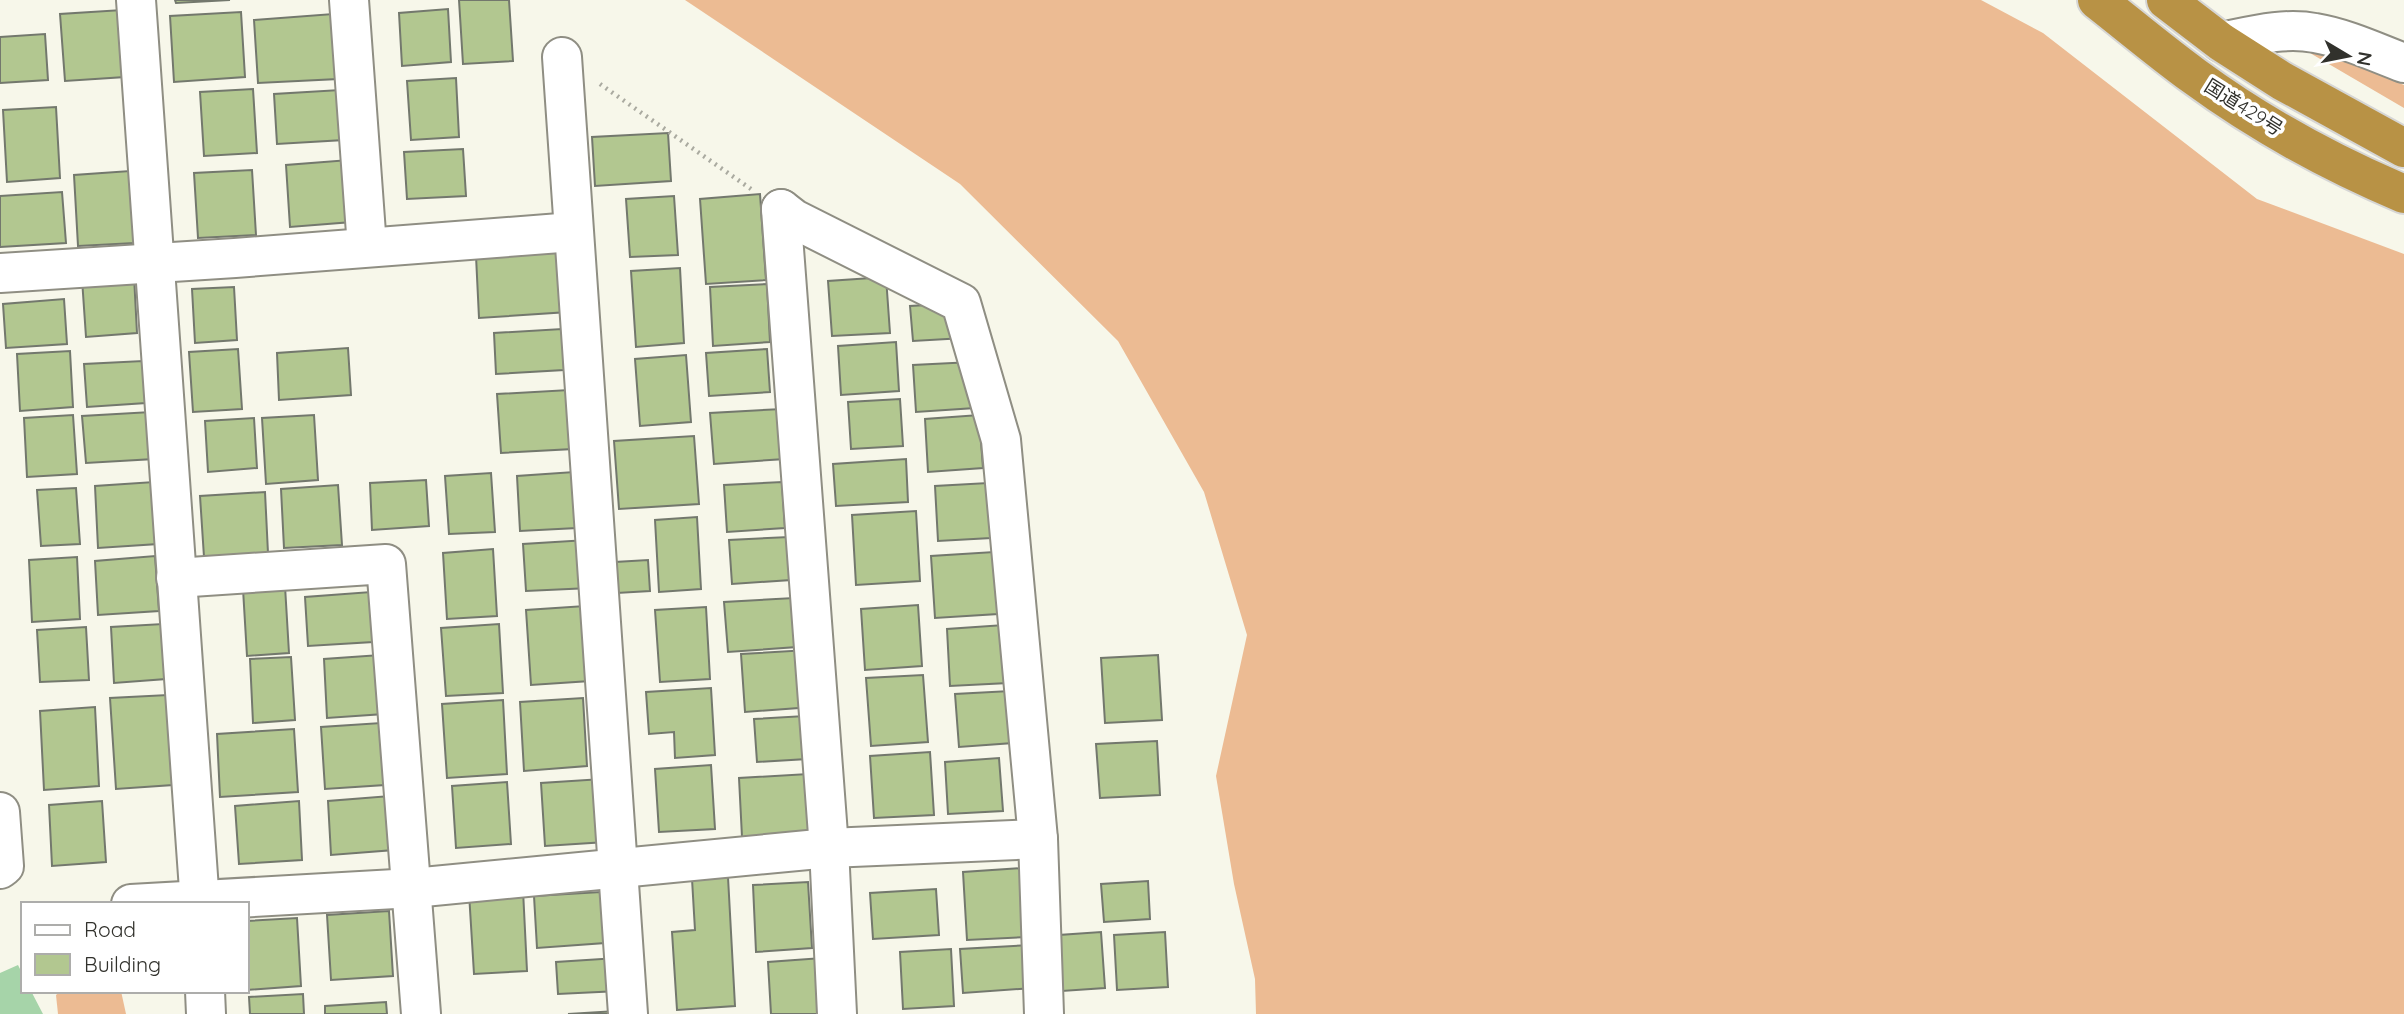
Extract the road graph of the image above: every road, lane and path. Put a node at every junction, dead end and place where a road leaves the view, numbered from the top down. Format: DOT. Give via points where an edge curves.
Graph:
graph roads {
  1 [pos="136,0"];
  2 [pos="349,0"];
  3 [pos="2097,0"];
  4 [pos="2166,0"];
  5 [pos="2221,42"];
  6 [pos="562,57"];
  7 [pos="2404,63"];
  8 [pos="2404,148"];
  9 [pos="2404,194"];
  10 [pos="781,209"];
  11 [pos="573,232"];
  12 [pos="367,247"];
  13 [pos="156,263"];
  14 [pos="0,274"];
  15 [pos="176,578"];
  16 [pos="0,812"];
  17 [pos="1038,839"];
  18 [pos="829,848"];
  19 [pos="619,868"];
  20 [pos="0,869"];
  21 [pos="412,888"];
  22 [pos="200,902"];
  23 [pos="205,993"];
  24 [pos="206,1014"];
  25 [pos="421,1014"];
  26 [pos="628,1014"];
  27 [pos="837,1014"];
  28 [pos="1044,1014"];
  1 -- 13 [label="street"];
  2 -- 12 [label="street"];
  3 -- 9 [label="highway, 国道429号" via="2194,76 2262,121"];
  4 -- 5 [label="highway"];
  5 -- 7 [label="street" via="2268,32 2313,32"];
  5 -- 8 [label="highway"];
  6 -- 10 [label="path"];
  6 -- 11 [label="street"];
  10 -- 17 [label="street" via="961,303 1001,440"];
  10 -- 18 [label="street"];
  11 -- 12 [label="street"];
  11 -- 19 [label="street"];
  12 -- 13 [label="street"];
  13 -- 14 [label="street"];
  13 -- 15 [label="street"];
  15 -- 21 [label="street" via="386,564"];
  15 -- 22 [label="street"];
  16 -- 20 [label="street" via="4,866"];
  17 -- 18 [label="street"];
  17 -- 28 [label="street"];
  18 -- 19 [label="street"];
  18 -- 27 [label="street"];
  19 -- 21 [label="street"];
  19 -- 26 [label="street"];
  21 -- 22 [label="street"];
  21 -- 25 [label="street"];
  23 -- 24 [label="street"];
}
